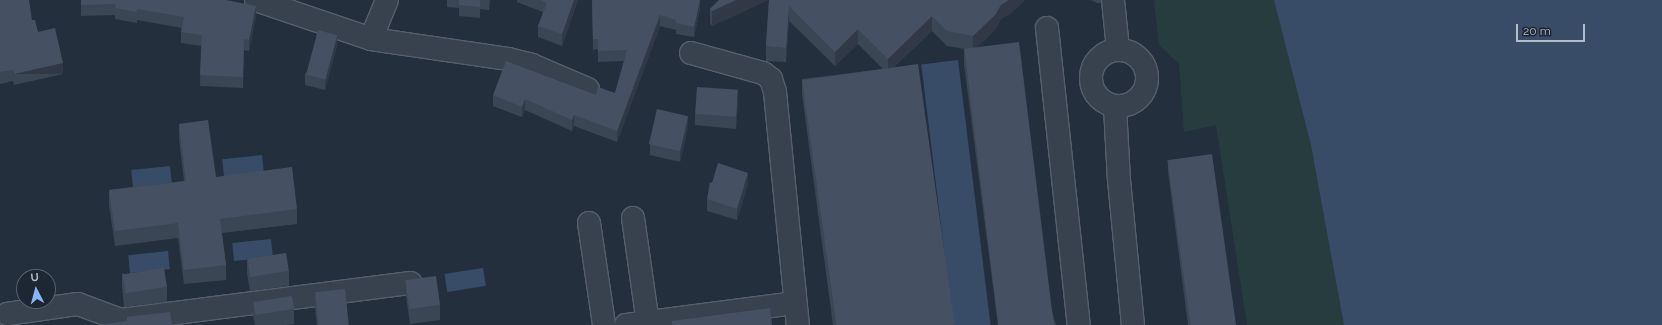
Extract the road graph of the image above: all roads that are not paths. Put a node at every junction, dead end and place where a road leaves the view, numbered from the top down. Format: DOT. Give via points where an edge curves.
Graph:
graph roads {
  1 [pos="256,0"];
  2 [pos="387,0"];
  3 [pos="1113,0"];
  4 [pos="1048,28"];
  5 [pos="371,38"];
  6 [pos="1118,49"];
  7 [pos="691,53"];
  8 [pos="588,89"];
  9 [pos="1115,107"];
  10 [pos="633,218"];
  11 [pos="589,223"];
  12 [pos="411,284"];
  13 [pos="795,303"];
  14 [pos="7,314"];
  15 [pos="207,318"];
  16 [pos="648,323"];
  17 [pos="604,325"];
  18 [pos="626,325"];
  19 [pos="798,325"];
  20 [pos="1079,325"];
  21 [pos="1133,325"];
  1 -- 5 [label="street"];
  2 -- 5 [label="street"];
  3 -- 6 [label="street"];
  4 -- 20 [label="street"];
  5 -- 8 [label="street" via="508,58 532,65"];
  6 -- 9 [label="street" via="1105,53 1094,63 1090,77 1093,90 1102,102"];
  6 -- 9 [label="street" via="1137,54 1148,70 1147,89 1134,104"];
  7 -- 13 [label="street" via="763,73 771,79 775,92"];
  9 -- 21 [label="street" via="1119,180"];
  10 -- 16 [label="street"];
  11 -- 17 [label="street"];
  12 -- 15 [label="street"];
  13 -- 16 [label="street"];
  13 -- 19 [label="street"];
  14 -- 15 [label="street" via="78,304 121,320"];
  16 -- 18 [label="street"];
}
